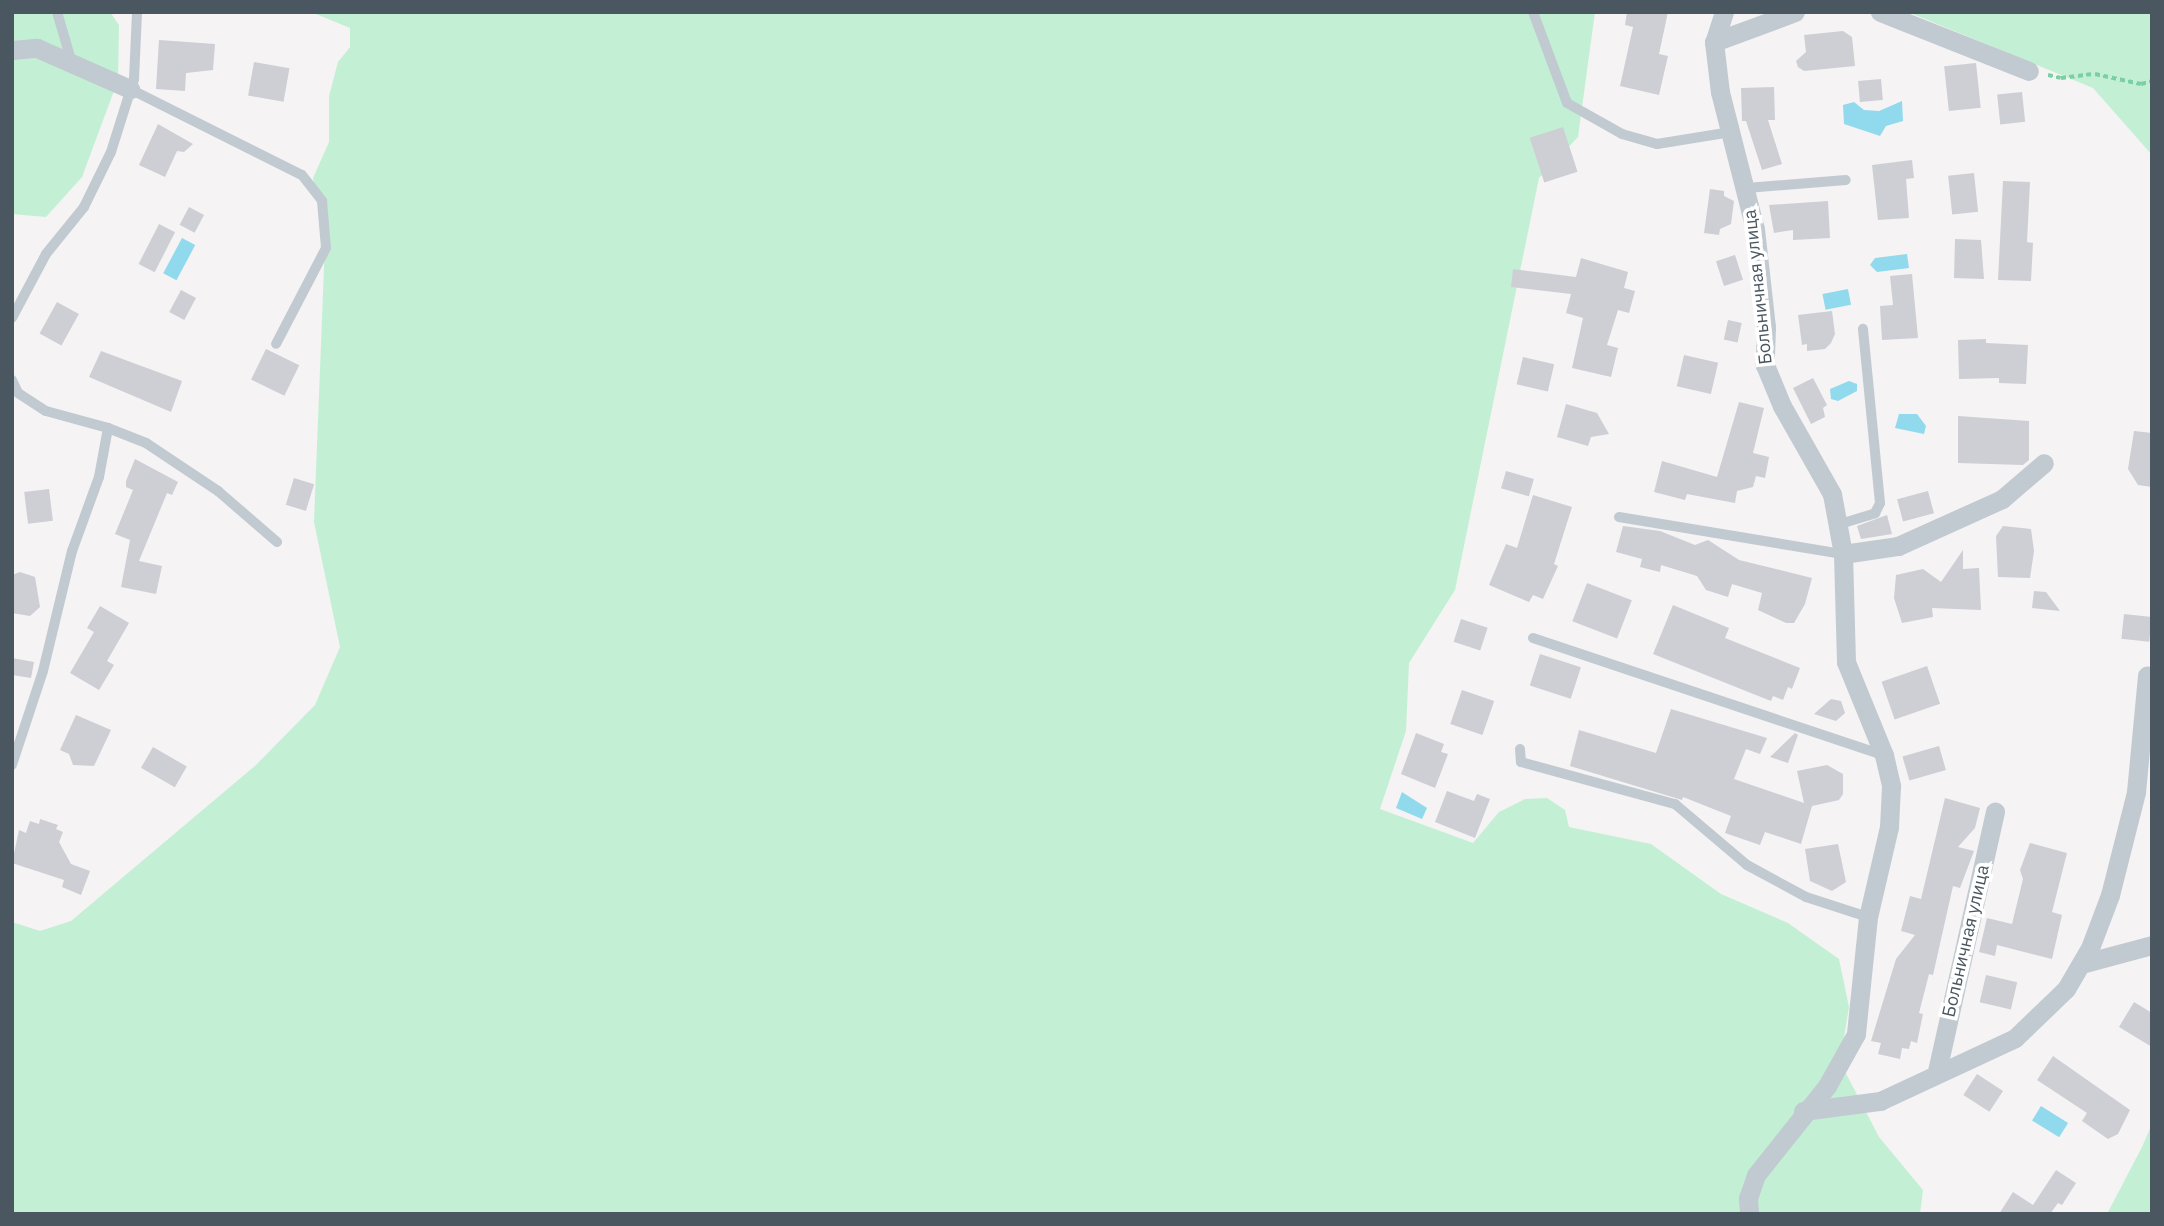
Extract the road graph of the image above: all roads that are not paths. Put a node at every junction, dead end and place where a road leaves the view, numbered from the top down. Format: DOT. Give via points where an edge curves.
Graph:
graph roads {
  1 [pos="57,12"];
  2 [pos="136,12"];
  3 [pos="1534,12"];
  4 [pos="1724,12"];
  5 [pos="1795,12"];
  6 [pos="1880,12"];
  7 [pos="1714,42"];
  8 [pos="12,50"];
  9 [pos="72,64"];
  10 [pos="2029,71"];
  11 [pos="130,89"];
  12 [pos="1731,132"];
  13 [pos="1846,180"];
  14 [pos="1747,188"];
  15 [pos="12,318"];
  16 [pos="1863,329"];
  17 [pos="276,344"];
  18 [pos="12,380"];
  19 [pos="108,428"];
  20 [pos="2044,463"];
  21 [pos="1619,517"];
  22 [pos="1840,524"];
  23 [pos="277,542"];
  24 [pos="1843,554"];
  25 [pos="1533,638"];
  26 [pos="2147,676"];
  27 [pos="12,729"];
  28 [pos="24,729"];
  29 [pos="1520,749"];
  30 [pos="1884,755"];
  31 [pos="12,765"];
  32 [pos="1995,811"];
  33 [pos="1868,917"];
  34 [pos="2152,945"];
  35 [pos="2081,964"];
  36 [pos="1937,1071"];
  37 [pos="1803,1111"];
  38 [pos="1749,1214"];
  1 -- 9 [label="lane"];
  2 -- 11 [label="lane" via="138,46"];
  3 -- 12 [label="lane" via="1567,103 1622,134 1657,144"];
  4 -- 7 [label="street, Больничная улица"];
  5 -- 7 [label="street"];
  6 -- 10 [label="street"];
  7 -- 12 [label="street, Больничная улица"];
  8 -- 9 [label="street" via="37,48"];
  9 -- 11 [label="street"];
  11 -- 15 [label="lane" via="111,152 84,207 46,254"];
  11 -- 17 [label="lane" via="302,176 322,201 326,248"];
  12 -- 14 [label="street, Больничная улица"];
  13 -- 14 [label="lane"];
  14 -- 22 [label="street, Больничная улица" via="1766,327 1765,365 1782,406 1832,494"];
  16 -- 22 [label="lane" via="1880,503 1875,513"];
  18 -- 19 [label="lane" via="18,393 46,411"];
  19 -- 23 [label="lane" via="146,443 218,491"];
  19 -- 28 [label="lane" via="99,477 72,551"];
  20 -- 24 [label="street" via="2002,499 1898,546"];
  21 -- 24 [label="lane"];
  22 -- 24 [label="street, Больничная улица"];
  24 -- 30 [label="street, Больничная улица" via="1846,662"];
  25 -- 30 [label="lane"];
  26 -- 35 [label="street" via="2136,792 2110,895"];
  27 -- 28 [label="lane"];
  28 -- 31 [label="lane"];
  29 -- 33 [label="lane" via="1521,762 1675,804 1747,865 1806,897"];
  30 -- 33 [label="street, Больничная улица" via="1891,786 1889,827"];
  32 -- 36 [label="street, Больничная улица"];
  33 -- 37 [label="street, Больничная улица" via="1856,1034 1827,1086"];
  34 -- 35 [label="street"];
  35 -- 36 [label="street" via="2066,989 2015,1038"];
  36 -- 37 [label="street" via="1880,1101"];
  37 -- 38 [label="street, Больничная улица" via="1751,1184"];
}
